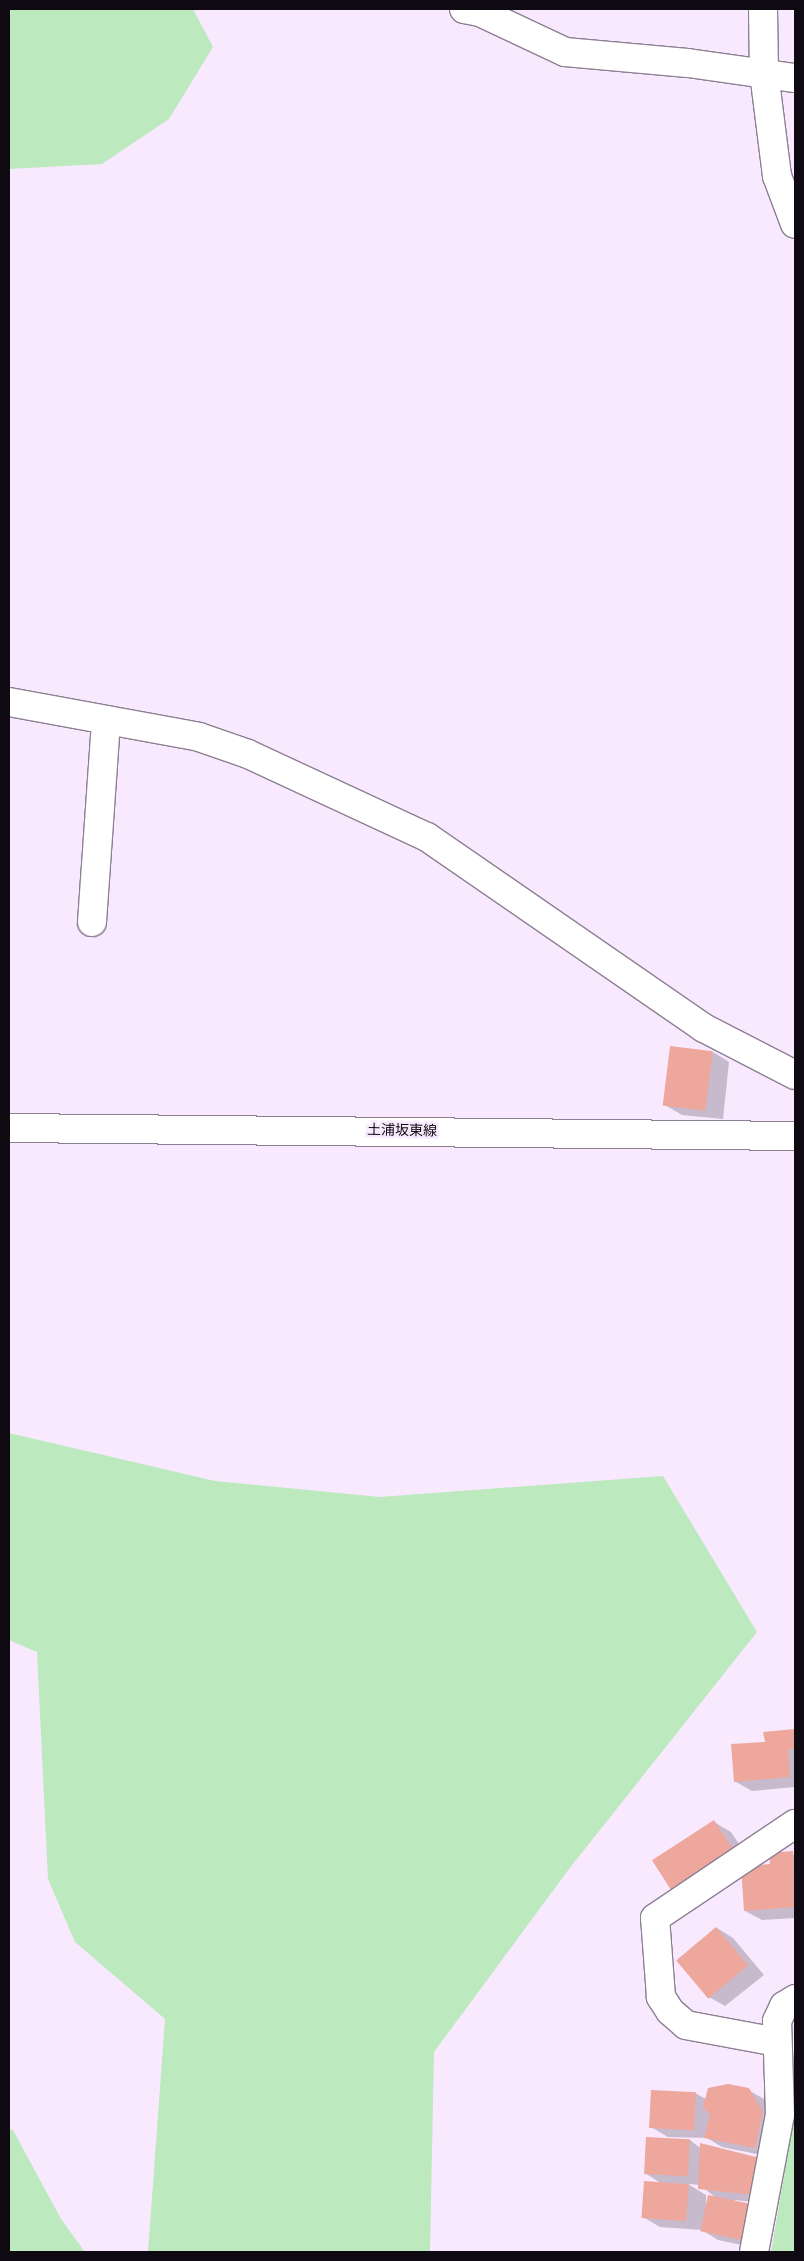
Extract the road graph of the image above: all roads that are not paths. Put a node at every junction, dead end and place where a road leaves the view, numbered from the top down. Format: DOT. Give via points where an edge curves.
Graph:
graph roads {
  1 [pos="464,9"];
  2 [pos="763,9"];
  3 [pos="764,73"];
  4 [pos="795,78"];
  5 [pos="795,224"];
  6 [pos="9,702"];
  7 [pos="106,720"];
  8 [pos="92,922"];
  9 [pos="795,1075"];
  10 [pos="9,1128"];
  11 [pos="795,1136"];
  12 [pos="795,1824"];
  13 [pos="795,1999"];
  14 [pos="777,2042"];
  15 [pos="754,2252"];
  1 -- 3 [label="street" via="480,12 565,52"];
  2 -- 3 [label="street"];
  3 -- 4 [label="street"];
  3 -- 5 [label="street" via="777,176"];
  6 -- 7 [label="street"];
  7 -- 8 [label="street"];
  7 -- 9 [label="street" via="199,738 248,754 427,837 704,1028"];
  10 -- 11 [label="street, 土浦坂東線"];
  12 -- 14 [label="street" via="655,1918 661,1997 670,2011 686,2025"];
  13 -- 14 [label="street" via="784,2006 776,2021"];
  14 -- 15 [label="street" via="780,2115"];
}
